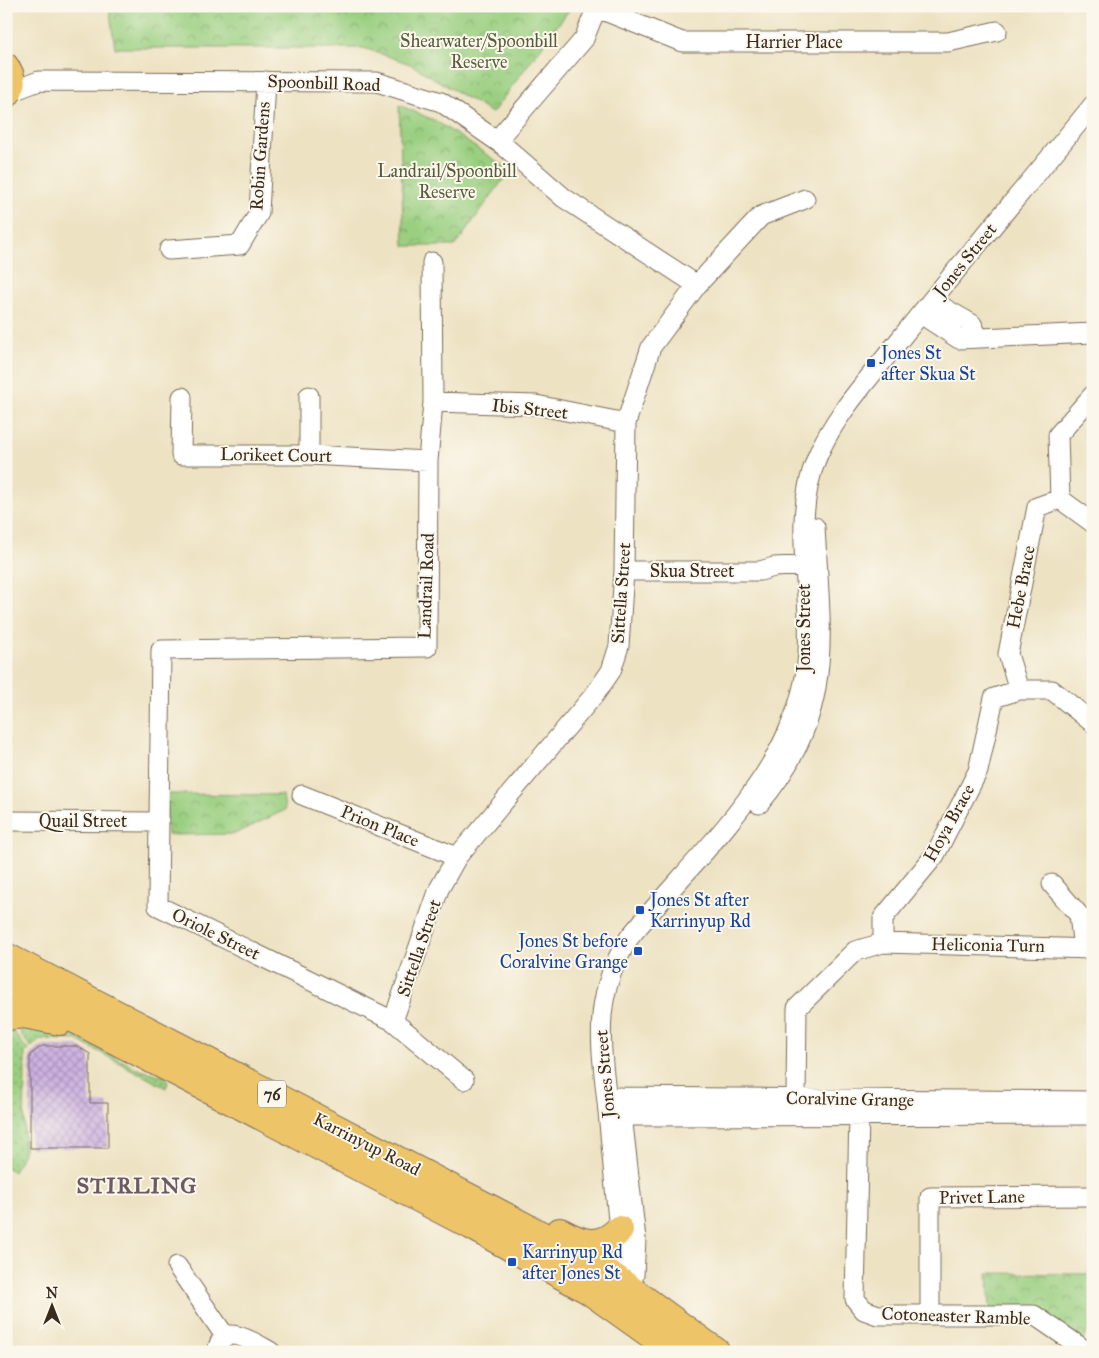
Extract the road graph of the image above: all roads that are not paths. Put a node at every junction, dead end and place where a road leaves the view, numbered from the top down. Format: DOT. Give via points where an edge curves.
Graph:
graph roads {
  1 [pos="597,7"];
  2 [pos="997,31"];
  3 [pos="8,67"];
  4 [pos="39,81"];
  5 [pos="266,81"];
  6 [pos="8,95"];
  7 [pos="1093,105"];
  8 [pos="1093,123"];
  9 [pos="496,140"];
  10 [pos="804,199"];
  11 [pos="169,250"];
  12 [pos="432,262"];
  13 [pos="698,285"];
  14 [pos="931,311"];
  15 [pos="1093,333"];
  16 [pos="1093,395"];
  17 [pos="309,396"];
  18 [pos="182,397"];
  19 [pos="433,402"];
  20 [pos="626,423"];
  21 [pos="309,454"];
  22 [pos="428,461"];
  23 [pos="1060,499"];
  24 [pos="1093,523"];
  25 [pos="624,571"];
  26 [pos="811,571"];
  27 [pos="161,650"];
  28 [pos="1019,690"];
  29 [pos="1093,723"];
  30 [pos="302,795"];
  31 [pos="6,820"];
  32 [pos="159,822"];
  33 [pos="457,857"];
  34 [pos="1052,884"];
  35 [pos="883,943"];
  36 [pos="1088,948"];
  37 [pos="6,957"];
  38 [pos="6,983"];
  39 [pos="6,1016"];
  40 [pos="392,1021"];
  41 [pos="107,1035"];
  42 [pos="464,1080"];
  43 [pos="796,1098"];
  44 [pos="1093,1101"];
  45 [pos="614,1107"];
  46 [pos="859,1114"];
  47 [pos="1093,1114"];
  48 [pos="1093,1196"];
  49 [pos="517,1222"];
  50 [pos="618,1230"];
  51 [pos="178,1266"];
  52 [pos="619,1295"];
  53 [pos="930,1315"];
  54 [pos="221,1344"];
  55 [pos="1088,1345"];
  56 [pos="271,1352"];
  57 [pos="676,1352"];
  58 [pos="716,1352"];
  1 -- 2 [label="street, Harrier Place" via="682,42 948,42"];
  1 -- 9 [label="street" via="584,39"];
  3 -- 4 [label="street, Spoonbill Road"];
  3 -- 6 [label="main road" via="13,80"];
  4 -- 5 [label="street, Spoonbill Road"];
  4 -- 6 [label="street, Spoonbill Road"];
  5 -- 9 [label="street, Spoonbill Road" via="377,82 442,102"];
  5 -- 11 [label="street, Robin Gardens" via="259,213 240,246"];
  7 -- 14 [label="street, Jones Street"];
  8 -- 14 [label="street, Jones Street"];
  9 -- 13 [label="street, Spoonbill Road" via="564,198"];
  10 -- 13 [label="street, Sittella Street" via="761,216"];
  12 -- 19 [label="street, Landrail Road"];
  13 -- 20 [label="street, Sittella Street" via="651,347"];
  14 -- 15 [label="street" via="959,339"];
  14 -- 26 [label="street, Jones Street" via="842,413 818,454 805,503"];
  16 -- 23 [label="street" via="1058,435"];
  17 -- 21 [label="street"];
  18 -- 21 [label="street, Lorikeet Court" via="180,454"];
  19 -- 20 [label="street, Ibis Street" via="536,406"];
  19 -- 22 [label="street, Landrail Road"];
  20 -- 25 [label="street, Sittella Street"];
  21 -- 22 [label="street, Lorikeet Court"];
  22 -- 27 [label="street, Landrail Road" via="427,647"];
  23 -- 24 [label="street"];
  23 -- 28 [label="street, Hebe Brace" via="1037,507 1008,654"];
  25 -- 26 [label="street, Skua Street" via="760,572 773,577"];
  25 -- 33 [label="street, Sittella Street" via="619,646 611,670"];
  26 -- 45 [label="street, Jones Street" via="806,670 782,749 760,783 642,922 619,954 607,985 600,1026"];
  27 -- 32 [label="street, Oriole Street"];
  28 -- 29 [label="street" via="1052,690"];
  28 -- 35 [label="street, Hoya Brace" via="994,698 978,771 935,855 883,918"];
  30 -- 33 [label="street, Prion Place"];
  31 -- 32 [label="street, Quail Street"];
  32 -- 40 [label="street, Oriole Street" via="158,906"];
  33 -- 40 [label="street, Sittella Street" via="439,889"];
  34 -- 36 [label="street" via="1079,915"];
  35 -- 36 [label="street, Heliconia Turn"];
  35 -- 43 [label="street" via="855,951 798,1008"];
  37 -- 49 [label="highway, Karrinyup Road / 76"];
  38 -- 41 [label="highway, Karrinyup Road / 76"];
  39 -- 41 [label="highway" via="46,1017"];
  40 -- 42 [label="street, Oriole Street"];
  41 -- 52 [label="highway, Karrinyup Road / 76" via="471,1225"];
  43 -- 44 [label="street, Coralvine Grange"];
  43 -- 45 [label="street, Coralvine Grange"];
  45 -- 46 [label="street, Coralvine Grange"];
  45 -- 50 [label="street, Jones Street"];
  45 -- 52 [label="street, Jones Street" via="636,1239 636,1261"];
  46 -- 47 [label="street, Coralvine Grange"];
  46 -- 53 [label="street, Cotoneaster Ramble" via="855,1299 864,1310 878,1315"];
  48 -- 53 [label="street, Privet Lane" via="930,1197"];
  49 -- 50 [label="highway" via="553,1229 590,1245 602,1242"];
  49 -- 52 [label="highway, Karrinyup Road / 76"];
  50 -- 52 [label="street, Jones Street" via="621,1253"];
  51 -- 54 [label="street"];
  52 -- 57 [label="highway, Karrinyup Road / 76"];
  52 -- 58 [label="highway, Karrinyup Road / 76"];
  53 -- 55 [label="street, Cotoneaster Ramble" via="1034,1315"];
  54 -- 56 [label="street" via="235,1334"];
}
